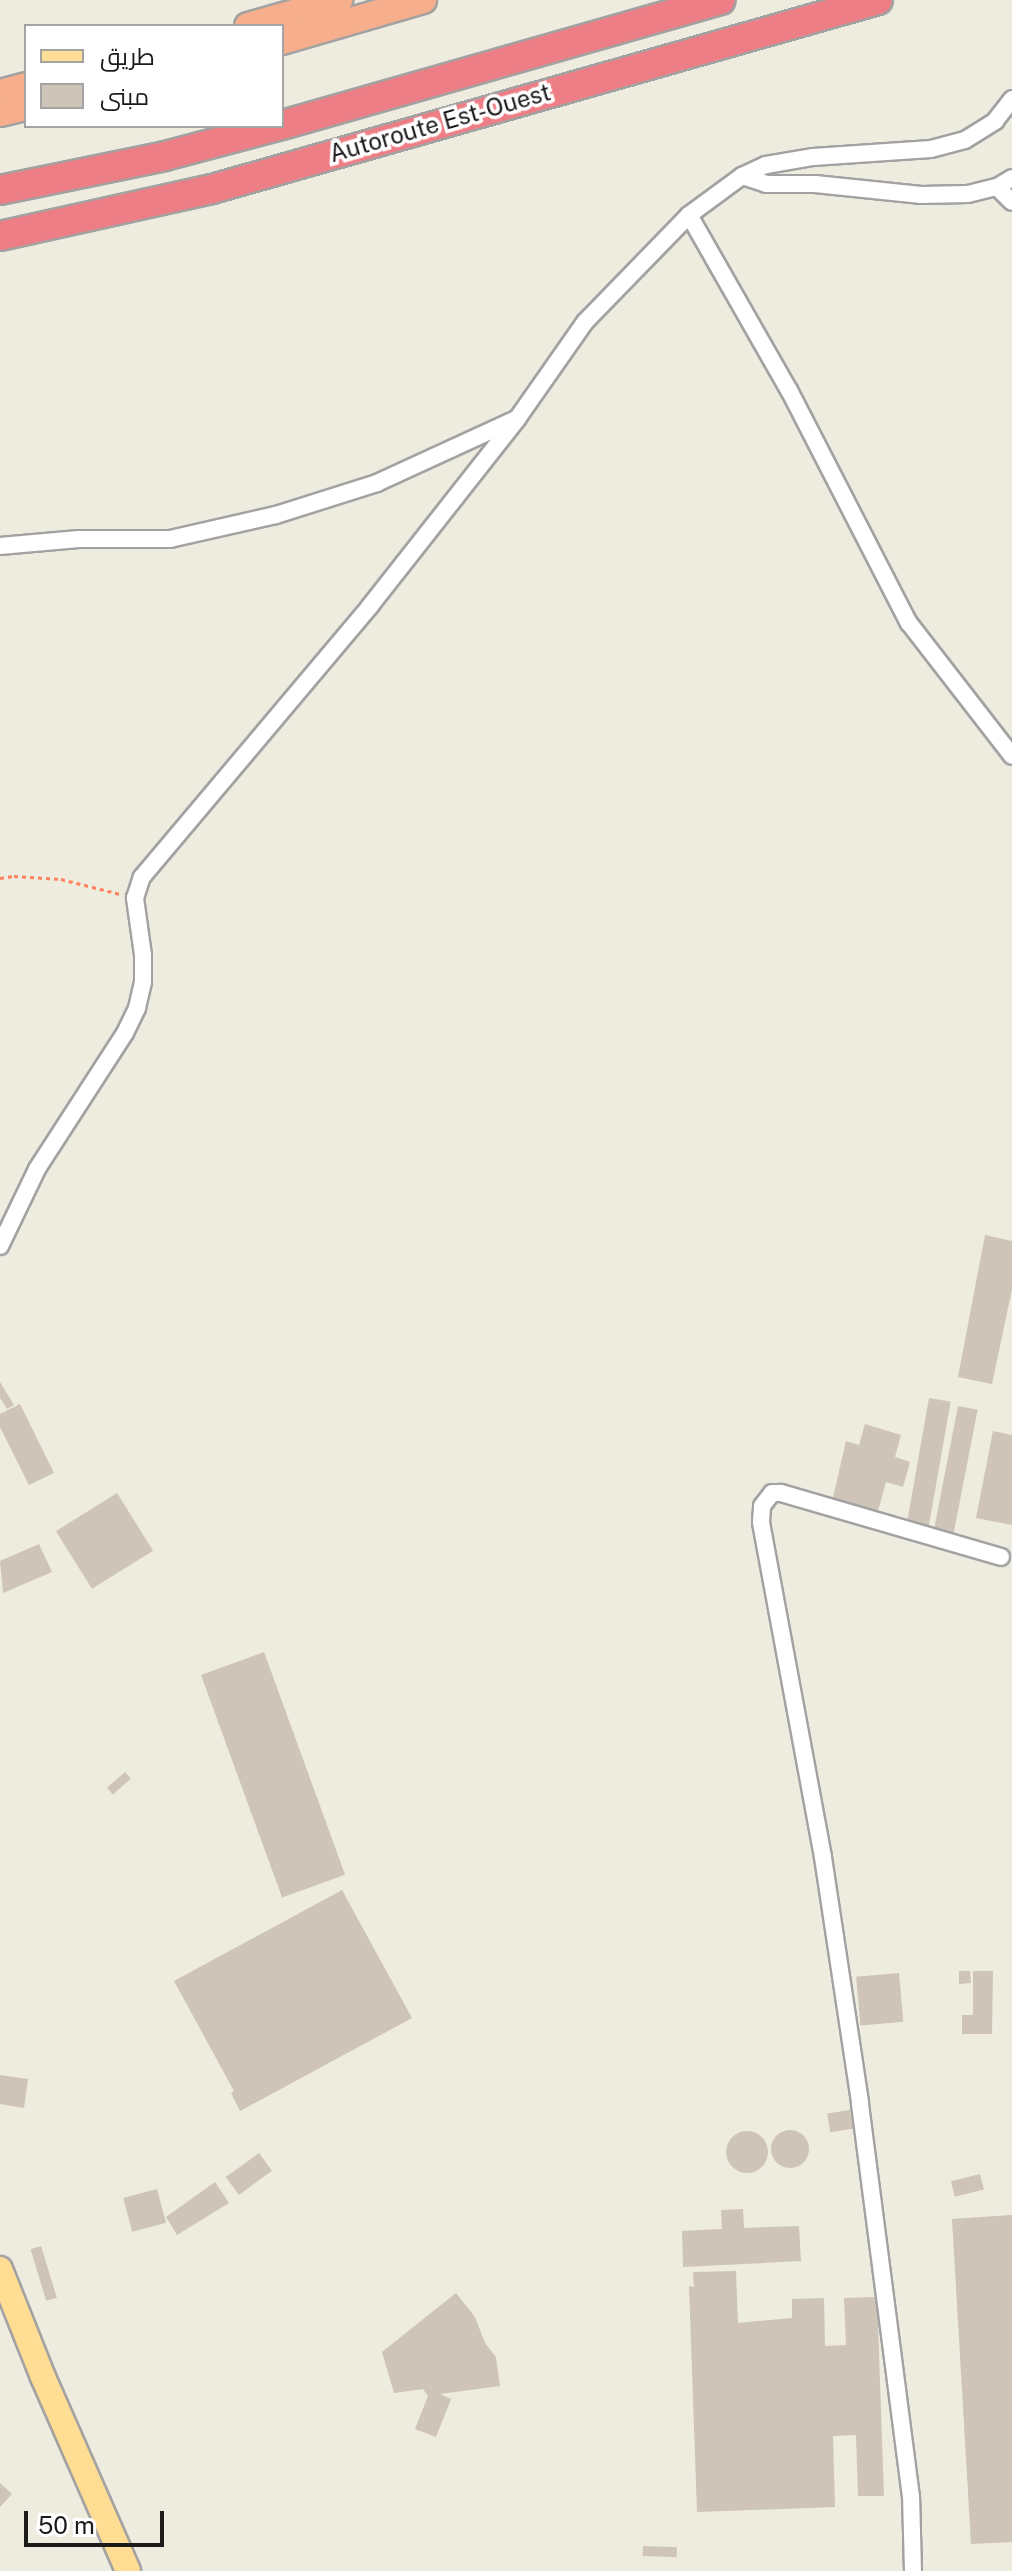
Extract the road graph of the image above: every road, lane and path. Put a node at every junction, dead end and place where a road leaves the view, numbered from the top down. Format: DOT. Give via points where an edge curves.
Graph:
graph roads {
  1 [pos="339,0"];
  2 [pos="423,0"];
  3 [pos="721,0"];
  4 [pos="878,0"];
  5 [pos="255,24"];
  6 [pos="284,40"];
  7 [pos="24,87"];
  8 [pos="0,93"];
  9 [pos="1012,99"];
  10 [pos="24,107"];
  11 [pos="0,113"];
  12 [pos="284,125"];
  13 [pos="272,128"];
  14 [pos="742,176"];
  15 [pos="1012,178"];
  16 [pos="997,187"];
  17 [pos="0,190"];
  18 [pos="1012,202"];
  19 [pos="689,215"];
  20 [pos="0,236"];
  21 [pos="517,419"];
  22 [pos="0,546"];
  23 [pos="1012,756"];
  24 [pos="0,878"];
  25 [pos="135,898"];
  26 [pos="0,1246"];
  27 [pos="1001,1557"];
  28 [pos="0,2269"];
  29 [pos="6,2305"];
  30 [pos="128,2571"];
  31 [pos="913,2571"];
  1 -- 5 [label="highway"];
  2 -- 6 [label="highway"];
  3 -- 12 [label="highway, Autoroute Est-Ouest"];
  4 -- 20 [label="highway, Autoroute Est-Ouest" via="212,189"];
  7 -- 8 [label="highway"];
  9 -- 14 [label="street" via="995,121 965,140 931,149 813,157 766,165"];
  10 -- 11 [label="highway"];
  13 -- 17 [label="highway, Autoroute Est-Ouest"];
  14 -- 16 [label="street" via="766,184 921,195"];
  14 -- 19 [label="street"];
  15 -- 16 [label="street"];
  16 -- 18 [label="street"];
  19 -- 21 [label="street" via="585,322"];
  19 -- 23 [label="street" via="789,390 909,623"];
  21 -- 22 [label="street" via="377,483 276,515 170,539"];
  21 -- 25 [label="street" via="370,606 156,858"];
  24 -- 25 [label="path" via="61,879"];
  25 -- 26 [label="street" via="143,955 137,1008 37,1169"];
  27 -- 31 [label="street" via="781,1493 772,1493 762,1506 860,2102 911,2497"];
  28 -- 29 [label="main road"];
  29 -- 30 [label="main road"];
}
